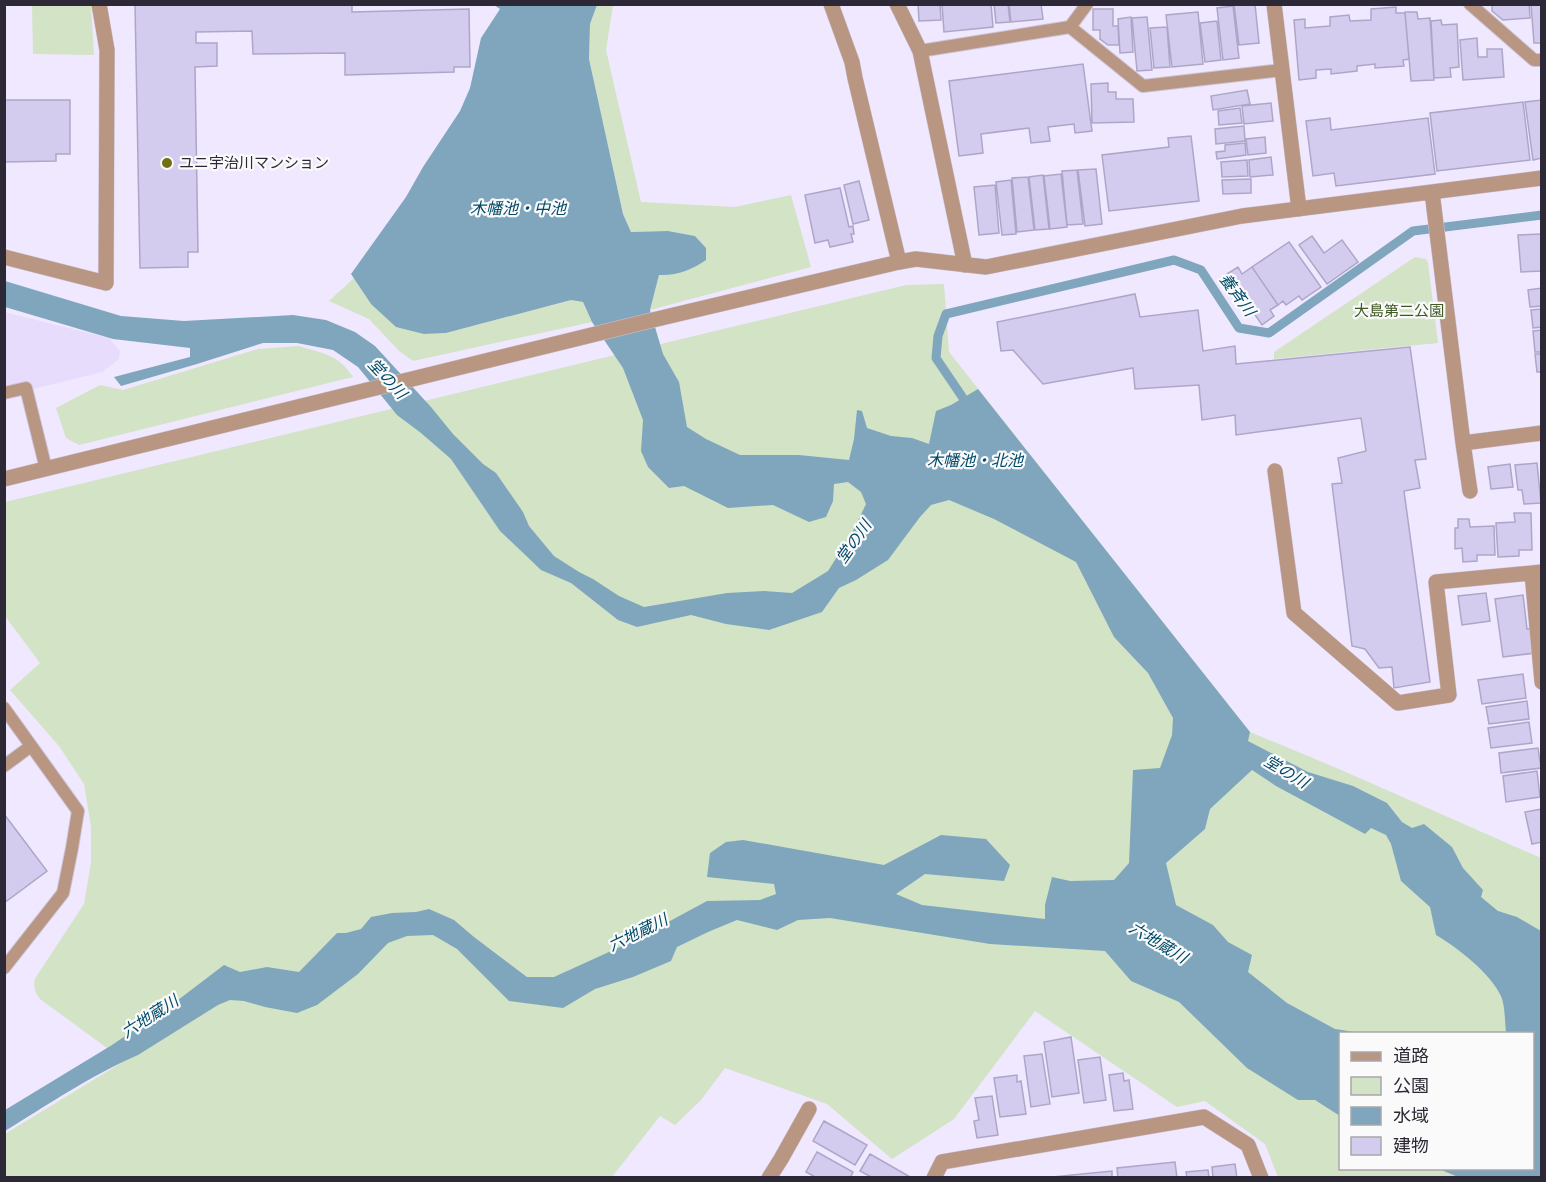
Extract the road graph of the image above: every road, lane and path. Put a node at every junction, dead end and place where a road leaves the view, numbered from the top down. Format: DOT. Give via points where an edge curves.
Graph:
graph roads {
  1 [pos="99,4"];
  2 [pos="831,4"];
  3 [pos="897,4"];
  4 [pos="1087,4"];
  5 [pos="1274,4"];
  6 [pos="1470,4"];
  7 [pos="1070,27"];
  8 [pos="920,51"];
  9 [pos="1542,60"];
  10 [pos="1282,70"];
  11 [pos="1542,178"];
  12 [pos="1432,192"];
  13 [pos="1299,209"];
  14 [pos="4,257"];
  15 [pos="899,262"];
  16 [pos="964,265"];
  17 [pos="4,393"];
  18 [pos="1542,433"];
  19 [pos="1463,443"];
  20 [pos="46,469"];
  21 [pos="1275,471"];
  22 [pos="4,479"];
  23 [pos="1470,491"];
  24 [pos="1537,572"];
  25 [pos="1542,682"];
  26 [pos="4,708"];
  27 [pos="32,746"];
  28 [pos="4,766"];
  29 [pos="4,968"];
  30 [pos="808,1110"];
  31 [pos="769,1178"];
  32 [pos="933,1178"];
  33 [pos="1260,1178"];
  1 -- 14 [label="street" via="107,50 106,283"];
  2 -- 15 [label="street" via="852,62"];
  3 -- 8 [label="street"];
  4 -- 7 [label="lane"];
  5 -- 10 [label="street"];
  6 -- 9 [label="lane" via="1534,60"];
  7 -- 8 [label="lane"];
  7 -- 10 [label="lane" via="1143,86"];
  8 -- 16 [label="street"];
  10 -- 13 [label="street"];
  11 -- 12 [label="street"];
  12 -- 13 [label="street"];
  12 -- 19 [label="street"];
  13 -- 16 [label="street" via="1242,216 986,267"];
  15 -- 16 [label="street" via="916,259"];
  15 -- 20 [label="street"];
  17 -- 20 [label="lane" via="26,388"];
  18 -- 19 [label="street"];
  19 -- 23 [label="street"];
  20 -- 22 [label="street"];
  21 -- 24 [label="street" via="1294,613 1398,703 1449,695 1436,582"];
  24 -- 25 [label="street"];
  26 -- 27 [label="lane"];
  27 -- 28 [label="lane"];
  27 -- 29 [label="lane" via="78,811 63,893"];
  30 -- 31 [label="street"];
  32 -- 33 [label="street" via="942,1162 1204,1117 1248,1145"];
}
